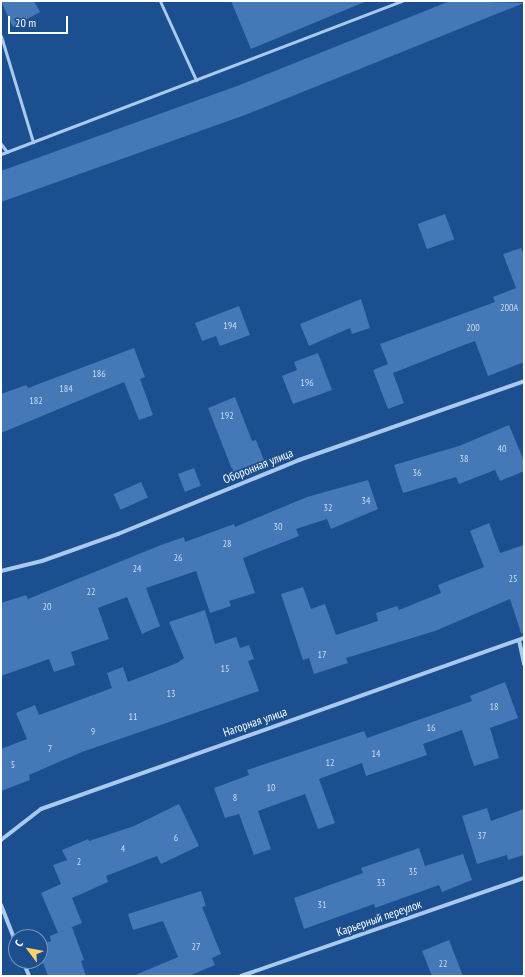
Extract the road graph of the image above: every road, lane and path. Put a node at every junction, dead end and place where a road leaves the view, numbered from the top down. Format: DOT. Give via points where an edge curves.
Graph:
graph roads {
  1 [pos="160,1"];
  2 [pos="402,1"];
  3 [pos="1,36"];
  4 [pos="196,80"];
  5 [pos="33,142"];
  6 [pos="1,144"];
  7 [pos="6,152"];
  8 [pos="1,154"];
  9 [pos="524,381"];
  10 [pos="1,571"];
  11 [pos="524,638"];
  12 [pos="519,640"];
  13 [pos="524,664"];
  14 [pos="1,840"];
  15 [pos="524,878"];
  16 [pos="1,905"];
  17 [pos="10,929"];
  18 [pos="241,976"];
  1 -- 4 [label="lane"];
  2 -- 4 [label="lane"];
  3 -- 5 [label="lane"];
  4 -- 5 [label="lane"];
  5 -- 7 [label="lane"];
  6 -- 7 [label="lane"];
  7 -- 8 [label="lane"];
  9 -- 10 [label="street, Оборонная улица" via="299,460 118,534 42,561"];
  11 -- 12 [label="street, Нагорная улица"];
  12 -- 13 [label="street"];
  12 -- 14 [label="street, Нагорная улица" via="41,809"];
  15 -- 18 [label="street, Карьерный переулок"];
  16 -- 17 [label="street"];
}
